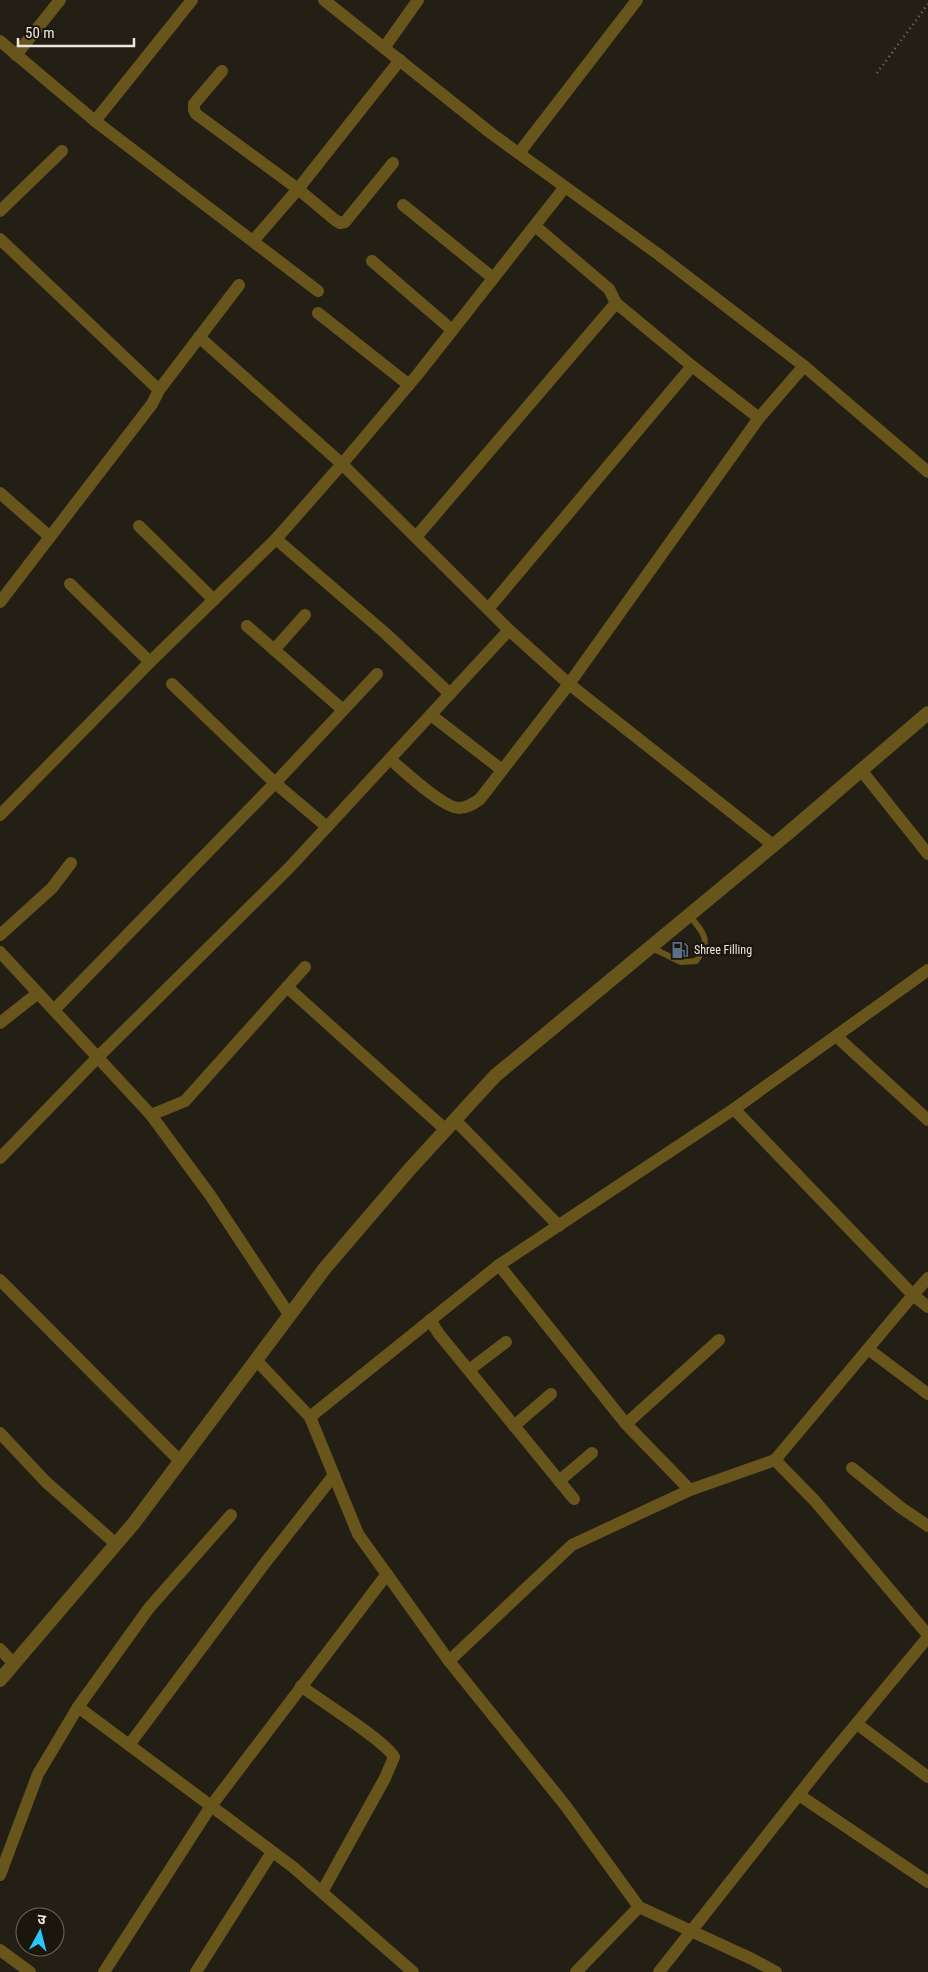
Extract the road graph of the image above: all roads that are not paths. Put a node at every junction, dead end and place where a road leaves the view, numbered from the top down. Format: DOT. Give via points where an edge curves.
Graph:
graph roads {
  1 [pos="60,0"];
  2 [pos="192,0"];
  3 [pos="324,0"];
  4 [pos="418,0"];
  5 [pos="637,0"];
  6 [pos="0,41"];
  7 [pos="384,48"];
  8 [pos="16,55"];
  9 [pos="400,60"];
  10 [pos="222,71"];
  11 [pos="95,121"];
  12 [pos="62,151"];
  13 [pos="519,153"];
  14 [pos="393,163"];
  15 [pos="565,187"];
  16 [pos="298,189"];
  17 [pos="403,205"];
  18 [pos="0,211"];
  19 [pos="535,226"];
  20 [pos="0,240"];
  21 [pos="253,241"];
  22 [pos="372,261"];
  23 [pos="493,278"];
  24 [pos="239,285"];
  25 [pos="318,291"];
  26 [pos="616,302"];
  27 [pos="318,313"];
  28 [pos="452,330"];
  29 [pos="199,337"];
  30 [pos="692,366"];
  31 [pos="804,366"];
  32 [pos="409,385"];
  33 [pos="159,390"];
  34 [pos="759,418"];
  35 [pos="342,464"];
  36 [pos="928,472"];
  37 [pos="0,493"];
  38 [pos="139,526"];
  39 [pos="49,536"];
  40 [pos="416,537"];
  41 [pos="276,539"];
  42 [pos="70,584"];
  43 [pos="3,594"];
  44 [pos="214,600"];
  45 [pos="488,609"];
  46 [pos="305,615"];
  47 [pos="247,626"];
  48 [pos="509,630"];
  49 [pos="274,650"];
  50 [pos="150,662"];
  51 [pos="377,674"];
  52 [pos="172,684"];
  53 [pos="569,684"];
  54 [pos="450,694"];
  55 [pos="343,710"];
  56 [pos="928,713"];
  57 [pos="431,715"];
  58 [pos="390,759"];
  59 [pos="502,770"];
  60 [pos="861,770"];
  61 [pos="275,783"];
  62 [pos="0,815"];
  63 [pos="327,827"];
  64 [pos="773,845"];
  65 [pos="928,854"];
  66 [pos="71,863"];
  67 [pos="689,915"];
  68 [pos="0,935"];
  69 [pos="650,947"];
  70 [pos="0,952"];
  71 [pos="304,967"];
  72 [pos="928,970"];
  73 [pos="287,987"];
  74 [pos="38,993"];
  75 [pos="54,1010"];
  76 [pos="0,1023"];
  77 [pos="836,1036"];
  78 [pos="98,1057"];
  79 [pos="734,1109"];
  80 [pos="151,1115"];
  81 [pos="928,1120"];
  82 [pos="450,1125"];
  83 [pos="0,1158"];
  84 [pos="559,1226"];
  85 [pos="499,1265"];
  86 [pos="928,1278"];
  87 [pos="0,1280"];
  88 [pos="913,1295"];
  89 [pos="928,1306"];
  90 [pos="290,1316"];
  91 [pos="430,1320"];
  92 [pos="719,1340"];
  93 [pos="506,1342"];
  94 [pos="868,1349"];
  95 [pos="257,1361"];
  96 [pos="469,1370"];
  97 [pos="551,1394"];
  98 [pos="928,1394"];
  99 [pos="310,1416"];
  100 [pos="626,1424"];
  101 [pos="514,1426"];
  102 [pos="0,1433"];
  103 [pos="592,1453"];
  104 [pos="775,1460"];
  105 [pos="180,1461"];
  106 [pos="852,1468"];
  107 [pos="334,1475"];
  108 [pos="559,1481"];
  109 [pos="690,1490"];
  110 [pos="574,1499"];
  111 [pos="231,1515"];
  112 [pos="928,1526"];
  113 [pos="116,1544"];
  114 [pos="387,1574"];
  115 [pos="928,1636"];
  116 [pos="0,1649"];
  117 [pos="449,1661"];
  118 [pos="14,1664"];
  119 [pos="0,1680"];
  120 [pos="301,1686"];
  121 [pos="78,1707"];
  122 [pos="856,1724"];
  123 [pos="130,1745"];
  124 [pos="928,1777"];
  125 [pos="799,1795"];
  126 [pos="212,1806"];
  127 [pos="272,1852"];
  128 [pos="0,1875"];
  129 [pos="928,1882"];
  130 [pos="322,1892"];
  131 [pos="639,1907"];
  132 [pos="692,1932"];
  133 [pos="0,1950"];
  134 [pos="30,1972"];
  135 [pos="104,1972"];
  136 [pos="196,1972"];
  137 [pos="413,1972"];
  138 [pos="576,1972"];
  139 [pos="659,1972"];
  140 [pos="776,1972"];
  1 -- 8 [label="street"];
  2 -- 11 [label="street"];
  3 -- 7 [label="street"];
  4 -- 7 [label="street"];
  5 -- 13 [label="street"];
  6 -- 8 [label="street"];
  7 -- 9 [label="street"];
  8 -- 11 [label="street"];
  9 -- 13 [label="street"];
  9 -- 16 [label="street"];
  10 -- 16 [label="street" via="194,104 194,110"];
  11 -- 21 [label="street"];
  12 -- 18 [label="street"];
  13 -- 15 [label="street"];
  14 -- 16 [label="street" via="345,222 334,220"];
  15 -- 19 [label="street"];
  15 -- 31 [label="street"];
  16 -- 21 [label="street"];
  17 -- 23 [label="street"];
  19 -- 23 [label="street"];
  19 -- 26 [label="street" via="609,289"];
  20 -- 33 [label="street"];
  21 -- 25 [label="street"];
  22 -- 28 [label="street"];
  23 -- 28 [label="street"];
  24 -- 29 [label="street"];
  26 -- 30 [label="street"];
  26 -- 40 [label="street"];
  27 -- 32 [label="street"];
  28 -- 32 [label="street"];
  29 -- 33 [label="street"];
  29 -- 35 [label="street"];
  30 -- 34 [label="street"];
  30 -- 45 [label="street"];
  31 -- 34 [label="street"];
  31 -- 36 [label="street"];
  32 -- 35 [label="street"];
  33 -- 39 [label="street" via="152,404"];
  34 -- 53 [label="street"];
  35 -- 40 [label="street"];
  35 -- 41 [label="street"];
  37 -- 39 [label="street"];
  38 -- 44 [label="street"];
  39 -- 43 [label="street"];
  40 -- 45 [label="street"];
  41 -- 44 [label="street"];
  41 -- 54 [label="street"];
  42 -- 50 [label="street"];
  44 -- 50 [label="street"];
  45 -- 48 [label="street"];
  46 -- 49 [label="street"];
  47 -- 49 [label="street"];
  48 -- 53 [label="street"];
  48 -- 54 [label="street"];
  49 -- 55 [label="street"];
  50 -- 62 [label="street"];
  51 -- 55 [label="street"];
  52 -- 61 [label="street"];
  53 -- 59 [label="street"];
  53 -- 64 [label="street"];
  54 -- 57 [label="street"];
  55 -- 61 [label="street"];
  56 -- 60 [label="street"];
  57 -- 58 [label="street"];
  57 -- 59 [label="street"];
  58 -- 59 [label="street" via="446,805 458,808 470,806 480,799"];
  58 -- 63 [label="street"];
  60 -- 64 [label="street"];
  60 -- 65 [label="street"];
  61 -- 63 [label="street"];
  61 -- 75 [label="street"];
  63 -- 78 [label="street"];
  64 -- 67 [label="street"];
  66 -- 68 [label="street" via="52,888"];
  67 -- 69 [label="street"];
  67 -- 69 [label="lane" via="705,936 704,951 696,961 681,962"];
  69 -- 82 [label="street" via="495,1076"];
  70 -- 74 [label="street"];
  71 -- 73 [label="street"];
  72 -- 77 [label="street"];
  73 -- 80 [label="street" via="185,1101"];
  73 -- 82 [label="street"];
  74 -- 75 [label="street"];
  74 -- 76 [label="street"];
  75 -- 78 [label="street"];
  77 -- 79 [label="street"];
  77 -- 81 [label="street"];
  78 -- 80 [label="street"];
  78 -- 83 [label="street"];
  79 -- 84 [label="street"];
  79 -- 88 [label="street"];
  80 -- 90 [label="street" via="210,1195"];
  82 -- 84 [label="street"];
  82 -- 90 [label="street" via="325,1268"];
  84 -- 85 [label="street"];
  85 -- 91 [label="street"];
  85 -- 100 [label="street"];
  86 -- 88 [label="street"];
  87 -- 105 [label="street"];
  88 -- 89 [label="street"];
  88 -- 94 [label="street"];
  90 -- 95 [label="street"];
  91 -- 96 [label="street"];
  91 -- 99 [label="street"];
  92 -- 100 [label="street"];
  93 -- 96 [label="street"];
  94 -- 98 [label="street"];
  94 -- 104 [label="street"];
  95 -- 99 [label="street"];
  95 -- 105 [label="street"];
  96 -- 101 [label="street"];
  97 -- 101 [label="street"];
  99 -- 107 [label="street"];
  100 -- 109 [label="street"];
  101 -- 108 [label="street"];
  102 -- 113 [label="street" via="46,1482"];
  103 -- 108 [label="street"];
  104 -- 109 [label="street"];
  104 -- 115 [label="street" via="815,1501"];
  105 -- 113 [label="street"];
  106 -- 112 [label="street"];
  107 -- 114 [label="street" via="358,1534"];
  107 -- 123 [label="street"];
  108 -- 110 [label="street"];
  109 -- 117 [label="street" via="572,1545"];
  111 -- 121 [label="street" via="149,1608"];
  113 -- 118 [label="street"];
  114 -- 117 [label="street"];
  114 -- 120 [label="street"];
  115 -- 122 [label="street"];
  116 -- 118 [label="street"];
  117 -- 131 [label="street" via="565,1805"];
  118 -- 119 [label="street"];
  120 -- 126 [label="street"];
  120 -- 130 [label="street" via="377,1740 394,1757"];
  121 -- 123 [label="street"];
  121 -- 128 [label="street" via="38,1774"];
  122 -- 124 [label="street"];
  122 -- 125 [label="street"];
  123 -- 126 [label="street"];
  125 -- 129 [label="street"];
  125 -- 132 [label="street"];
  126 -- 127 [label="street"];
  126 -- 135 [label="street"];
  127 -- 130 [label="street"];
  127 -- 136 [label="street"];
  130 -- 137 [label="street"];
  131 -- 132 [label="street"];
  131 -- 138 [label="street"];
  132 -- 139 [label="street"];
  132 -- 140 [label="street"];
  133 -- 134 [label="street"];
}
